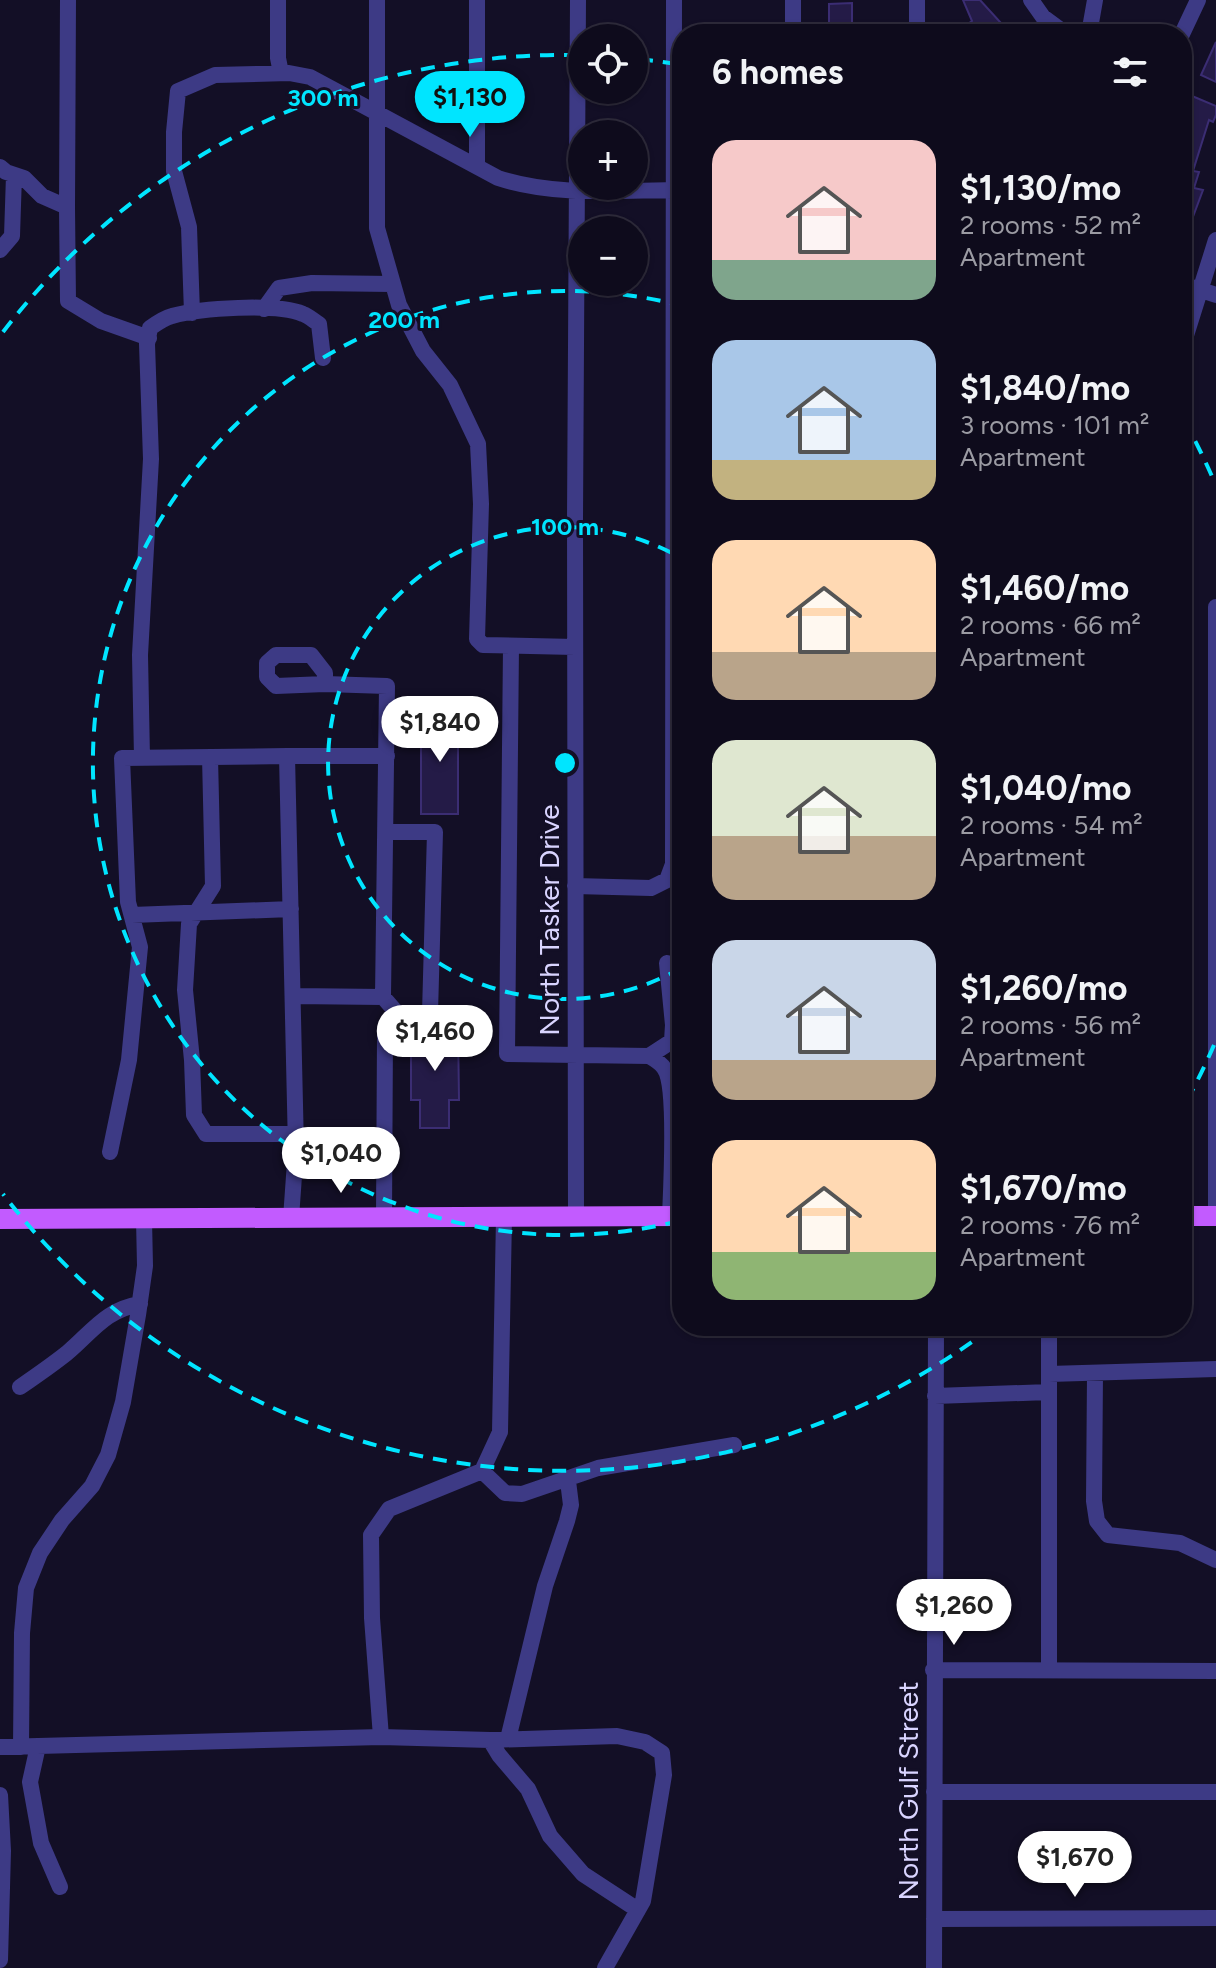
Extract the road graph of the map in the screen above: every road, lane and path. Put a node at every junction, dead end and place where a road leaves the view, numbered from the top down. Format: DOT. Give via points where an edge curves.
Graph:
graph roads {
  1 [pos="68,0"];
  2 [pos="278,0"];
  3 [pos="377,0"];
  4 [pos="477,0"];
  5 [pos="578,0"];
  6 [pos="674,0"];
  7 [pos="793,0"];
  8 [pos="917,0"];
  9 [pos="1031,0"];
  10 [pos="1095,0"];
  11 [pos="1198,0"];
  12 [pos="675,24"];
  13 [pos="793,24"];
  14 [pos="917,24"];
  15 [pos="1052,24"];
  16 [pos="1091,24"];
  17 [pos="1187,24"];
  18 [pos="277,73"];
  19 [pos="376,111"];
  20 [pos="578,120"];
  21 [pos="477,166"];
  22 [pos="7,171"];
  23 [pos="568,190"];
  24 [pos="648,190"];
  25 [pos="672,190"];
  26 [pos="578,200"];
  27 [pos="67,207"];
  28 [pos="1216,240"];
  29 [pos="0,250"];
  30 [pos="392,284"];
  31 [pos="1208,293"];
  32 [pos="264,309"];
  33 [pos="192,313"];
  34 [pos="1192,327"];
  35 [pos="149,338"];
  36 [pos="323,358"];
  37 [pos="1216,607"];
  38 [pos="511,646"];
  39 [pos="575,647"];
  40 [pos="325,684"];
  41 [pos="287,756"];
  42 [pos="387,756"];
  43 [pos="210,757"];
  44 [pos="142,758"];
  45 [pos="386,832"];
  46 [pos="672,867"];
  47 [pos="575,886"];
  48 [pos="291,909"];
  49 [pos="195,913"];
  50 [pos="132,915"];
  51 [pos="667,963"];
  52 [pos="293,996"];
  53 [pos="383,997"];
  54 [pos="672,1015"];
  55 [pos="385,1034"];
  56 [pos="672,1041"];
  57 [pos="575,1054"];
  58 [pos="649,1056"];
  59 [pos="296,1134"];
  60 [pos="672,1134"];
  61 [pos="110,1152"];
  62 [pos="576,1216"];
  63 [pos="672,1216"];
  64 [pos="1192,1216"];
  65 [pos="1216,1216"];
  66 [pos="384,1217"];
  67 [pos="504,1217"];
  68 [pos="291,1218"];
  69 [pos="0,1219"];
  70 [pos="144,1219"];
  71 [pos="140,1304"];
  72 [pos="936,1336"];
  73 [pos="1049,1336"];
  74 [pos="1216,1369"];
  75 [pos="1049,1374"];
  76 [pos="1095,1374"];
  77 [pos="20,1387"];
  78 [pos="1049,1392"];
  79 [pos="935,1396"];
  80 [pos="734,1445"];
  81 [pos="482,1471"];
  82 [pos="568,1481"];
  83 [pos="1216,1560"];
  84 [pos="933,1670"];
  85 [pos="1049,1670"];
  86 [pos="1216,1671"];
  87 [pos="381,1737"];
  88 [pos="508,1739"];
  89 [pos="490,1740"];
  90 [pos="30,1746"];
  91 [pos="0,1747"];
  92 [pos="934,1792"];
  93 [pos="1216,1792"];
  94 [pos="0,1795"];
  95 [pos="60,1887"];
  96 [pos="638,1910"];
  97 [pos="1216,1918"];
  98 [pos="934,1919"];
  99 [pos="0,1960"];
  100 [pos="605,1968"];
  101 [pos="934,1968"];
  1 -- 27 [label="street"];
  2 -- 18 [label="street"];
  3 -- 19 [label="street"];
  4 -- 21 [label="street"];
  5 -- 20 [label="street, North Tasker Drive"];
  6 -- 12 [label="street"];
  7 -- 13 [label="street"];
  8 -- 14 [label="street"];
  9 -- 15 [label="street"];
  10 -- 16 [label="street"];
  11 -- 17 [label="street"];
  18 -- 19 [label="street" via="310,77"];
  18 -- 33 [label="street" via="215,75 178,91 174,171 189,227"];
  19 -- 21 [label="street"];
  19 -- 30 [label="street" via="377,228"];
  21 -- 23 [label="street" via="522,186"];
  22 -- 27 [label="street"];
  22 -- 29 [label="street" via="12,236"];
  24 -- 25 [label="street"];
  26 -- 39 [label="street, North Tasker Drive"];
  27 -- 35 [label="street" via="68,301 101,321"];
  28 -- 31 [label="street"];
  30 -- 32 [label="street" via="279,288"];
  30 -- 38 [label="street" via="423,351 450,385 478,444 477,639 483,645"];
  31 -- 34 [label="street"];
  32 -- 33 [label="street"];
  32 -- 36 [label="street" via="305,314 319,324"];
  33 -- 35 [label="street" via="169,316 150,328"];
  35 -- 44 [label="street" via="151,459 140,655"];
  37 -- 65 [label="street"];
  38 -- 39 [label="street"];
  38 -- 57 [label="street" via="507,1054"];
  39 -- 47 [label="street, North Tasker Drive"];
  40 -- 42 [label="street" via="387,686"];
  41 -- 42 [label="street"];
  41 -- 43 [label="street"];
  41 -- 48 [label="street"];
  42 -- 45 [label="street"];
  43 -- 44 [label="street"];
  43 -- 49 [label="street" via="213,886"];
  44 -- 50 [label="street" via="122,758"];
  45 -- 53 [label="street"];
  45 -- 53 [label="street" via="435,832 430,1013 397,1013"];
  46 -- 47 [label="street" via="667,880 651,888"];
  47 -- 57 [label="street, North Tasker Drive"];
  48 -- 49 [label="street"];
  48 -- 52 [label="street"];
  49 -- 50 [label="street"];
  49 -- 59 [label="street" via="189,924 185,990 194,1115 206,1134"];
  50 -- 61 [label="street" via="140,947 129,1060"];
  51 -- 54 [label="street"];
  52 -- 53 [label="street"];
  52 -- 59 [label="street"];
  55 -- 66 [label="street"];
  56 -- 58 [label="street"];
  57 -- 58 [label="street"];
  57 -- 62 [label="street, North Tasker Drive"];
  58 -- 60 [label="street" via="664,1067 668,1078"];
  59 -- 68 [label="street"];
  62 -- 63 [label="main road"];
  62 -- 67 [label="main road"];
  64 -- 65 [label="main road"];
  66 -- 67 [label="main road"];
  66 -- 68 [label="main road"];
  67 -- 81 [label="street" via="500,1432"];
  68 -- 70 [label="main road"];
  69 -- 70 [label="main road"];
  70 -- 71 [label="street"];
  71 -- 77 [label="street" via="111,1312"];
  71 -- 90 [label="street" via="108,1455 92,1486 40,1553 26,1588 22,1633"];
  72 -- 79 [label="street, North Gulf Street"];
  73 -- 75 [label="street"];
  74 -- 76 [label="street"];
  75 -- 76 [label="street"];
  75 -- 78 [label="street"];
  76 -- 83 [label="street" via="1097,1521 1108,1535 1180,1543"];
  78 -- 79 [label="street"];
  78 -- 85 [label="street"];
  79 -- 84 [label="street, North Gulf Street"];
  80 -- 82 [label="street" via="598,1468"];
  81 -- 82 [label="street" via="505,1493 522,1494"];
  81 -- 87 [label="street" via="389,1509 371,1535"];
  82 -- 88 [label="street" via="571,1505 545,1586"];
  84 -- 85 [label="street"];
  84 -- 92 [label="street, North Gulf Street"];
  85 -- 86 [label="street"];
  87 -- 89 [label="street"];
  87 -- 90 [label="street"];
  88 -- 89 [label="street"];
  88 -- 96 [label="street" via="617,1736 645,1742 662,1753 664,1775"];
  89 -- 96 [label="street" via="528,1789 550,1836 583,1874"];
  90 -- 91 [label="street"];
  90 -- 95 [label="street" via="30,1782 41,1843"];
  92 -- 93 [label="street"];
  92 -- 98 [label="street, North Gulf Street"];
  94 -- 99 [label="street"];
  96 -- 100 [label="street"];
  97 -- 98 [label="street"];
  98 -- 101 [label="street, North Gulf Street"];
}
